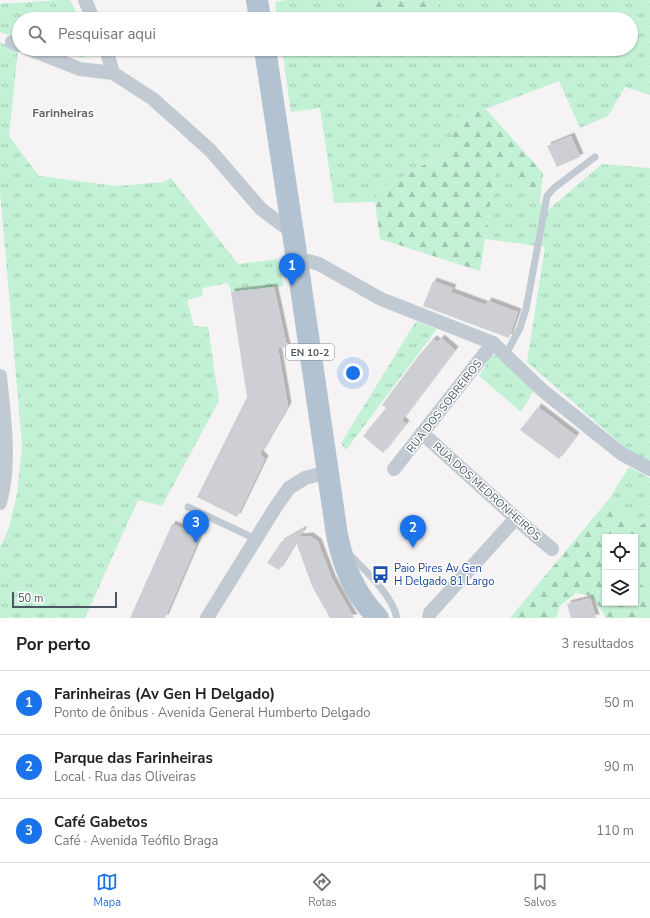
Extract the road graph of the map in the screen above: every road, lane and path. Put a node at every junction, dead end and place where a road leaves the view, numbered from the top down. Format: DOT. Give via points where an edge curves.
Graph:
graph roads {
  1 [pos="85,0"];
  2 [pos="257,0"];
  3 [pos="90,12"];
  4 [pos="259,12"];
  5 [pos="47,56"];
  6 [pos="108,56"];
  7 [pos="266,56"];
  8 [pos="113,72"];
  9 [pos="595,157"];
  10 [pos="293,233"];
  11 [pos="297,258"];
  12 [pos="493,343"];
  13 [pos="506,354"];
  14 [pos="0,376"];
  15 [pos="422,433"];
  16 [pos="394,469"];
  17 [pos="650,469"];
  18 [pos="327,472"];
  19 [pos="0,503"];
  20 [pos="188,507"];
  21 [pos="516,518"];
  22 [pos="256,539"];
  23 [pos="339,544"];
  24 [pos="552,549"];
  25 [pos="207,618"];
  26 [pos="378,618"];
  27 [pos="398,618"];
  28 [pos="429,618"];
  1 -- 3 [label="street"];
  2 -- 4 [label="main road"];
  5 -- 8 [label="street" via="80,69"];
  6 -- 8 [label="street"];
  7 -- 10 [label="main road, EN 10-2"];
  8 -- 10 [label="street" via="153,99 210,150 261,209"];
  9 -- 13 [label="lane" via="547,196 526,309 520,328"];
  10 -- 11 [label="main road, EN 10-2"];
  11 -- 12 [label="street" via="318,264 381,299"];
  11 -- 18 [label="main road, EN 10-2"];
  12 -- 13 [label="street"];
  12 -- 15 [label="street, RUA DOS SOBREIROS"];
  13 -- 17 [label="street" via="542,390 622,454"];
  14 -- 19 [label="street" via="6,465"];
  15 -- 16 [label="street, RUA DOS SOBREIROS"];
  15 -- 21 [label="street, RUA DOS MEDRONHEIROS"];
  18 -- 22 [label="street" via="305,478 289,488"];
  18 -- 23 [label="main road, EN 10-2"];
  20 -- 22 [label="lane"];
  21 -- 24 [label="street, RUA DOS MEDRONHEIROS"];
  21 -- 28 [label="street" via="430,613"];
  22 -- 25 [label="street"];
  23 -- 26 [label="main road, EN 10-2" via="352,583 368,608"];
  23 -- 27 [label="lane" via="374,579 396,610"];
}
